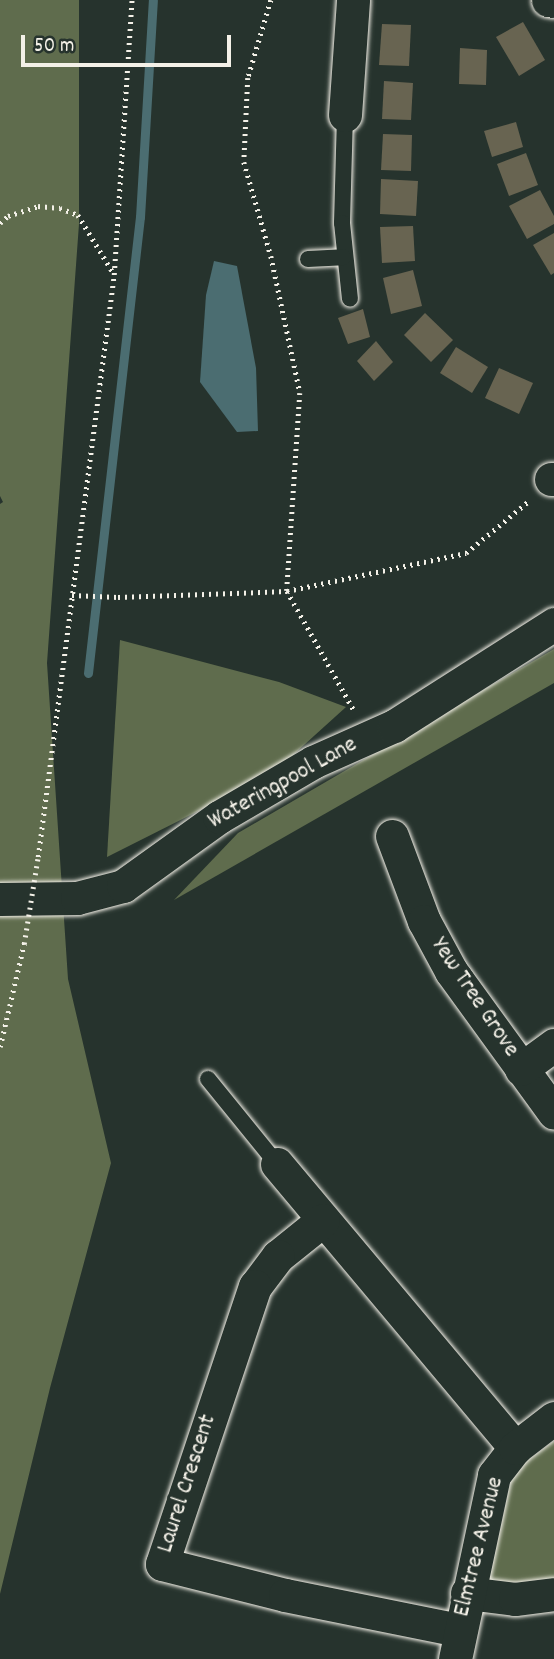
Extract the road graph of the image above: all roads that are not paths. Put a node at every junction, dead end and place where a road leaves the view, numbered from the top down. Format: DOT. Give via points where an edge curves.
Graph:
graph roads {
  1 [pos="354,0"];
  2 [pos="548,0"];
  3 [pos="554,1"];
  4 [pos="345,115"];
  5 [pos="343,257"];
  6 [pos="308,258"];
  7 [pos="350,299"];
  8 [pos="554,624"];
  9 [pos="392,836"];
  10 [pos="0,899"];
  11 [pos="554,1045"];
  12 [pos="521,1069"];
  13 [pos="208,1079"];
  14 [pos="554,1113"];
  15 [pos="277,1164"];
  16 [pos="323,1220"];
  17 [pos="554,1418"];
  18 [pos="515,1448"];
  19 [pos="467,1593"];
  20 [pos="554,1594"];
  21 [pos="458,1644"];
  1 -- 4 [label="street"];
  2 -- 3 [label="street"];
  4 -- 5 [label="lane"];
  5 -- 6 [label="lane"];
  5 -- 7 [label="lane"];
  8 -- 10 [label="street, Wateringpool Lane" via="394,726 313,762 219,817 123,886 77,898"];
  9 -- 12 [label="street, Yew Tree Grove" via="438,949"];
  11 -- 12 [label="street"];
  12 -- 14 [label="street, Yew Tree Grove"];
  13 -- 15 [label="lane"];
  15 -- 16 [label="street"];
  16 -- 18 [label="street"];
  16 -- 21 [label="street, Laurel Crescent" via="278,1256 255,1286 162,1564"];
  17 -- 18 [label="street, Elmtree Avenue"];
  18 -- 19 [label="street, Elmtree Avenue" via="494,1475"];
  19 -- 20 [label="street" via="515,1599"];
  19 -- 21 [label="street, Elmtree Avenue"];
}
